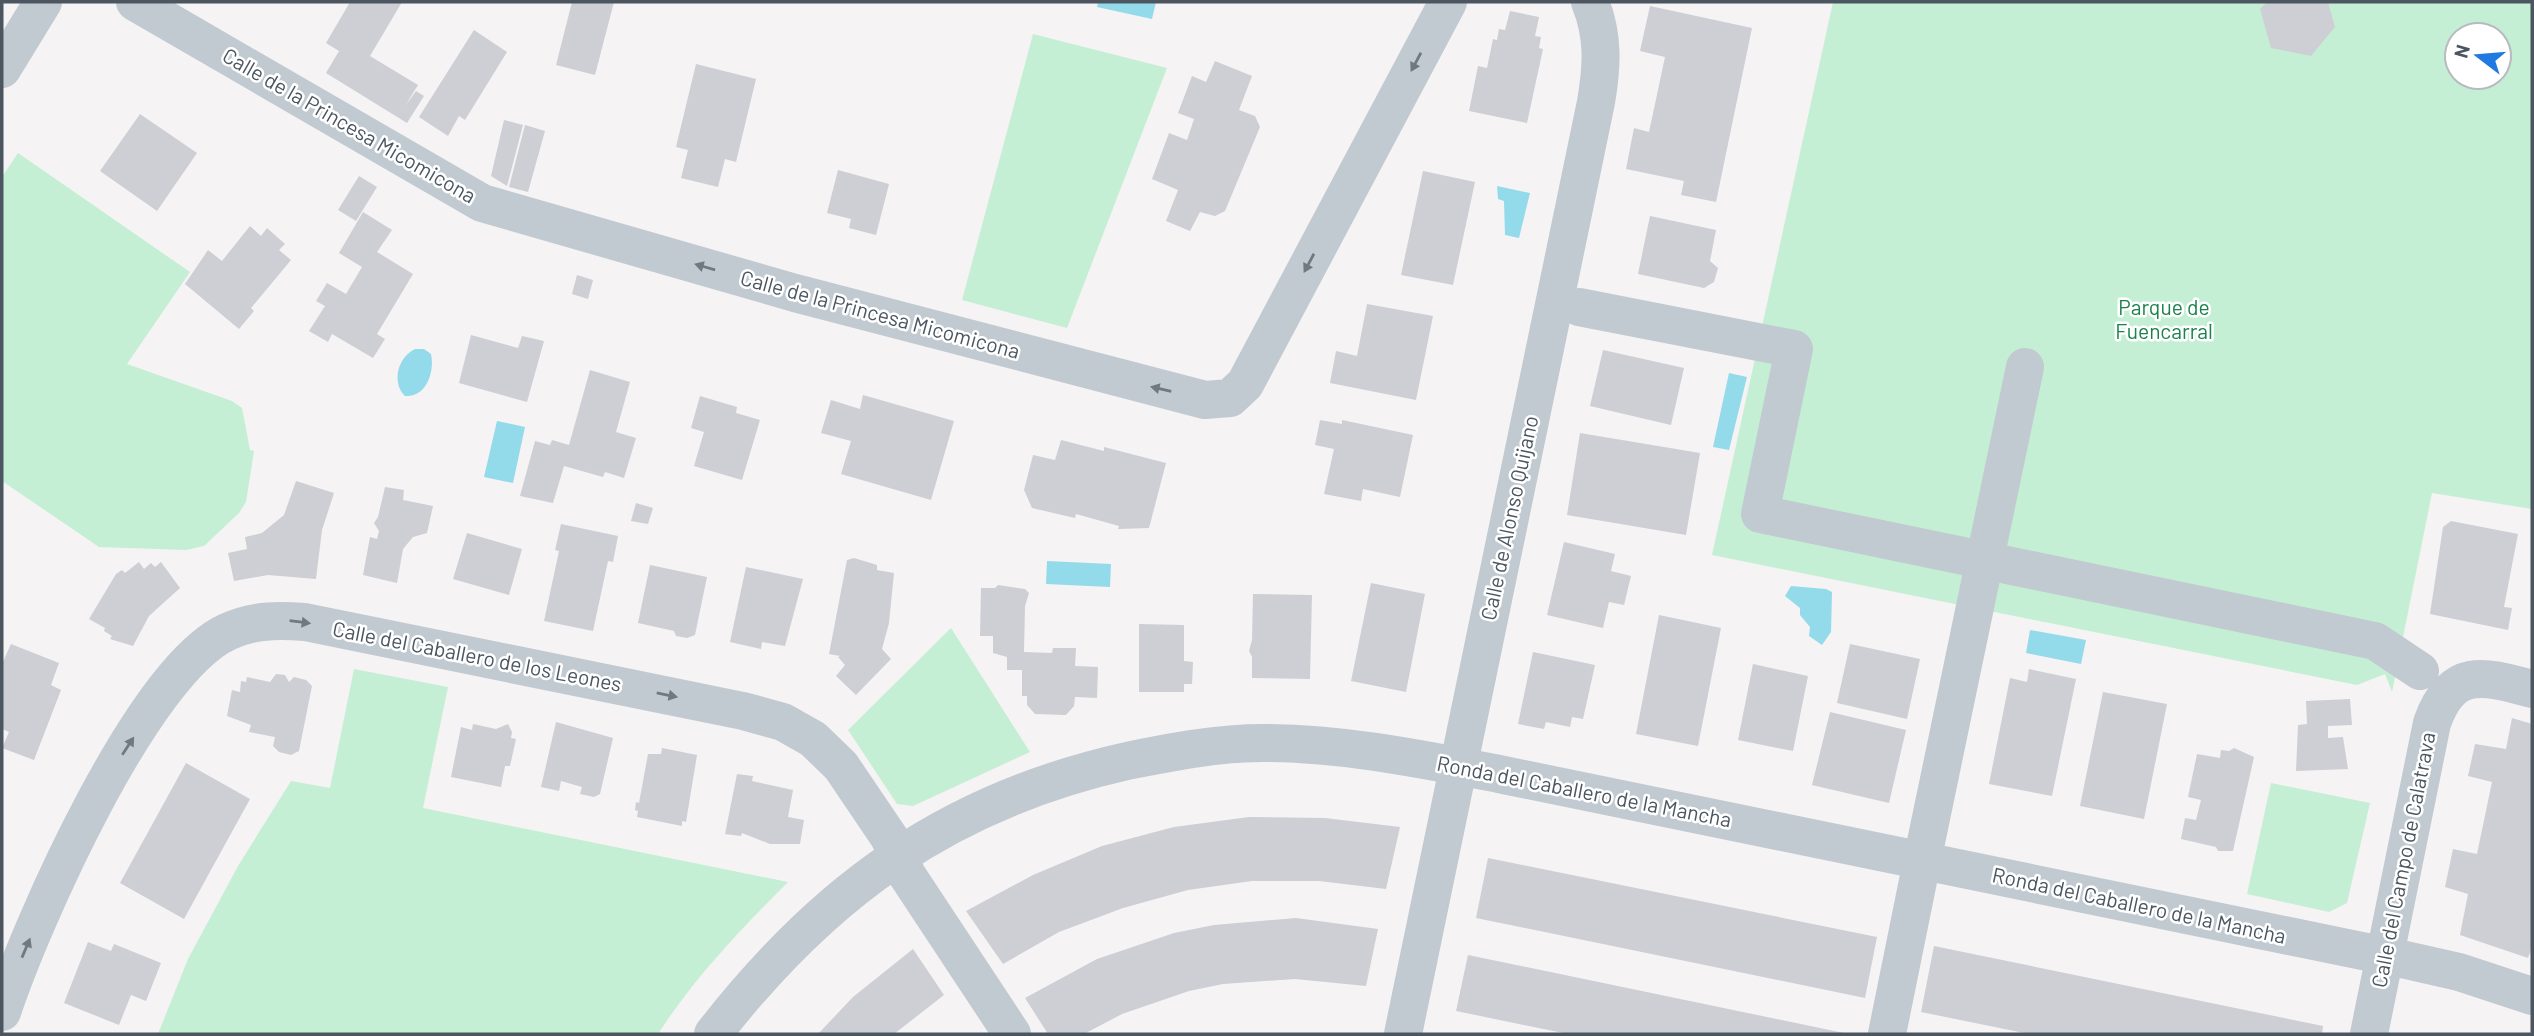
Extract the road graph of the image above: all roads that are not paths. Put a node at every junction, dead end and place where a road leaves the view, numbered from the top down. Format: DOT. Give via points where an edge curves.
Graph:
graph roads {
  1 [pos="43,2"];
  2 [pos="135,2"];
  3 [pos="1448,2"];
  4 [pos="1590,2"];
  5 [pos="2,69"];
  6 [pos="1579,307"];
  7 [pos="2025,367"];
  8 [pos="1984,558"];
  9 [pos="2435,680"];
  10 [pos="2532,689"];
  11 [pos="1458,766"];
  12 [pos="1926,842"];
  13 [pos="897,855"];
  14 [pos="1918,881"];
  15 [pos="2385,957"];
  16 [pos="2532,996"];
  17 [pos="2,1012"];
  18 [pos="713,1034"];
  19 [pos="1012,1034"];
  20 [pos="1403,1034"];
  21 [pos="1887,1034"];
  22 [pos="2369,1034"];
  1 -- 5 [label="street"];
  3 -- 2 [label="street, Calle de la Princesa Micomicona, one-way" via="1245,384 1230,398 1205,400 795,293 482,203"];
  4 -- 11 [label="street, Calle de Alonso Quijano" via="1601,37 1596,102"];
  6 -- 8 [label="street" via="1794,349 1760,514"];
  7 -- 8 [label="street"];
  8 -- 9 [label="street" via="2375,640"];
  8 -- 12 [label="street"];
  9 -- 10 [label="street" via="2480,678"];
  9 -- 15 [label="street, Calle del Campo de Calatrava" via="2439,704"];
  11 -- 13 [label="street, Ronda del Caballero de la Mancha" via="1319,745 1261,743 1169,752 1075,773 1011,796"];
  11 -- 15 [label="street, Ronda del Caballero de la Mancha"];
  11 -- 20 [label="street, Calle de Alonso Quijano"];
  17 -- 13 [label="street, Calle del Caballero de los Leones, one-way" via="48,897 124,753 162,694 196,653 225,632 252,622 305,622 783,722 813,739 841,766"];
  13 -- 18 [label="street, Ronda del Caballero de la Mancha" via="787,946"];
  13 -- 19 [label="street, Calle del Caballero de los Leones"];
  14 -- 21 [label="street"];
  15 -- 16 [label="street, Ronda del Caballero de la Mancha" via="2459,972"];
  15 -- 22 [label="street, Calle del Campo de Calatrava"];
}
